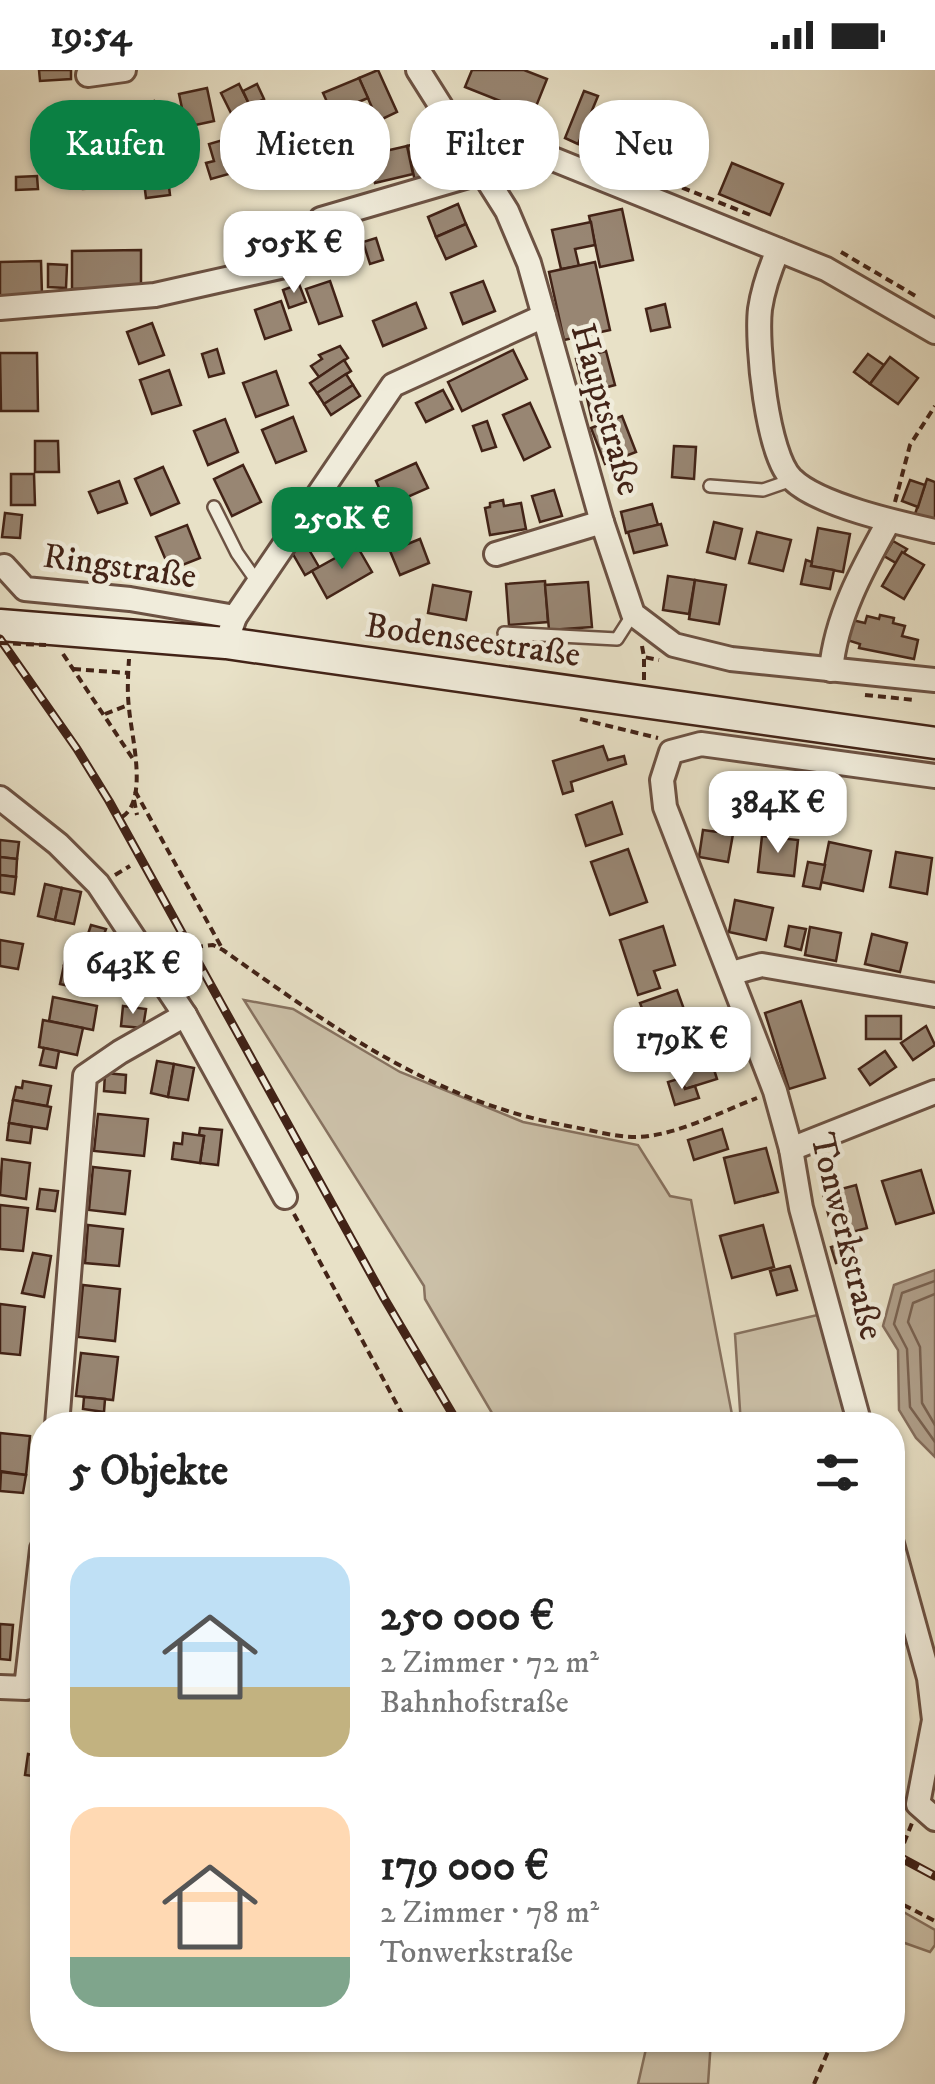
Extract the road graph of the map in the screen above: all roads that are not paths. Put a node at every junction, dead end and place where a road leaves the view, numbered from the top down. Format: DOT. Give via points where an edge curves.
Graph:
graph roads {
  1 [pos="124,70"];
  2 [pos="418,70"];
  3 [pos="88,75"];
  4 [pos="439,100"];
  5 [pos="559,162"];
  6 [pos="422,190"];
  7 [pos="494,190"];
  8 [pos="778,250"];
  9 [pos="0,308"];
  10 [pos="544,316"];
  11 [pos="935,332"];
  12 [pos="792,480"];
  13 [pos="710,486"];
  14 [pos="214,507"];
  15 [pos="888,521"];
  16 [pos="602,522"];
  17 [pos="935,531"];
  18 [pos="496,554"];
  19 [pos="4,566"];
  20 [pos="258,583"];
  21 [pos="632,614"];
  22 [pos="0,625"];
  23 [pos="230,630"];
  24 [pos="504,632"];
  25 [pos="831,670"];
  26 [pos="935,680"];
  27 [pos="935,744"];
  28 [pos="935,776"];
  29 [pos="0,798"];
  30 [pos="732,973"];
  31 [pos="935,995"];
  32 [pos="185,1015"];
  33 [pos="935,1092"];
  34 [pos="791,1149"];
  35 [pos="285,1197"];
  36 [pos="58,1412"];
  37 [pos="856,1412"];
  38 [pos="905,1591"];
  39 [pos="30,1653"];
  40 [pos="0,1687"];
  41 [pos="935,1819"];
  1 -- 3 [label="street"];
  2 -- 4 [label="street, Hauptstraße"];
  5 -- 8 [label="street"];
  6 -- 9 [label="street" via="320,220 301,263 155,295"];
  7 -- 10 [label="street, Hauptstraße" via="522,246"];
  8 -- 11 [label="street"];
  8 -- 12 [label="street" via="763,292 760,341 773,443"];
  10 -- 16 [label="street, Hauptstraße"];
  10 -- 20 [label="street" via="393,385"];
  12 -- 13 [label="lane" via="764,490"];
  12 -- 15 [label="street"];
  14 -- 20 [label="lane"];
  15 -- 17 [label="street"];
  15 -- 25 [label="street" via="857,579 833,644"];
  16 -- 18 [label="street, Hauptstraße"];
  16 -- 21 [label="street, Hauptstraße"];
  19 -- 23 [label="street, Ringstraße" via="24,588 130,599"];
  20 -- 23 [label="street"];
  21 -- 24 [label="lane" via="617,638"];
  21 -- 25 [label="street" via="674,645"];
  22 -- 23 [label="main road, Bodenseestraße" via="46,639"];
  23 -- 27 [label="main road, Bodenseestraße"];
  25 -- 26 [label="street"];
  28 -- 30 [label="street, Tonwerkstraße" via="701,744 672,752 662,780 665,807"];
  29 -- 32 [label="street" via="98,884"];
  30 -- 31 [label="street" via="762,965"];
  30 -- 34 [label="street, Tonwerkstraße"];
  32 -- 35 [label="street"];
  32 -- 36 [label="street" via="86,1076"];
  33 -- 34 [label="street"];
  34 -- 37 [label="street, Tonwerkstraße"];
  38 -- 41 [label="street" via="934,1720 918,1804"];
  39 -- 40 [label="street" via="26,1688"];
}
